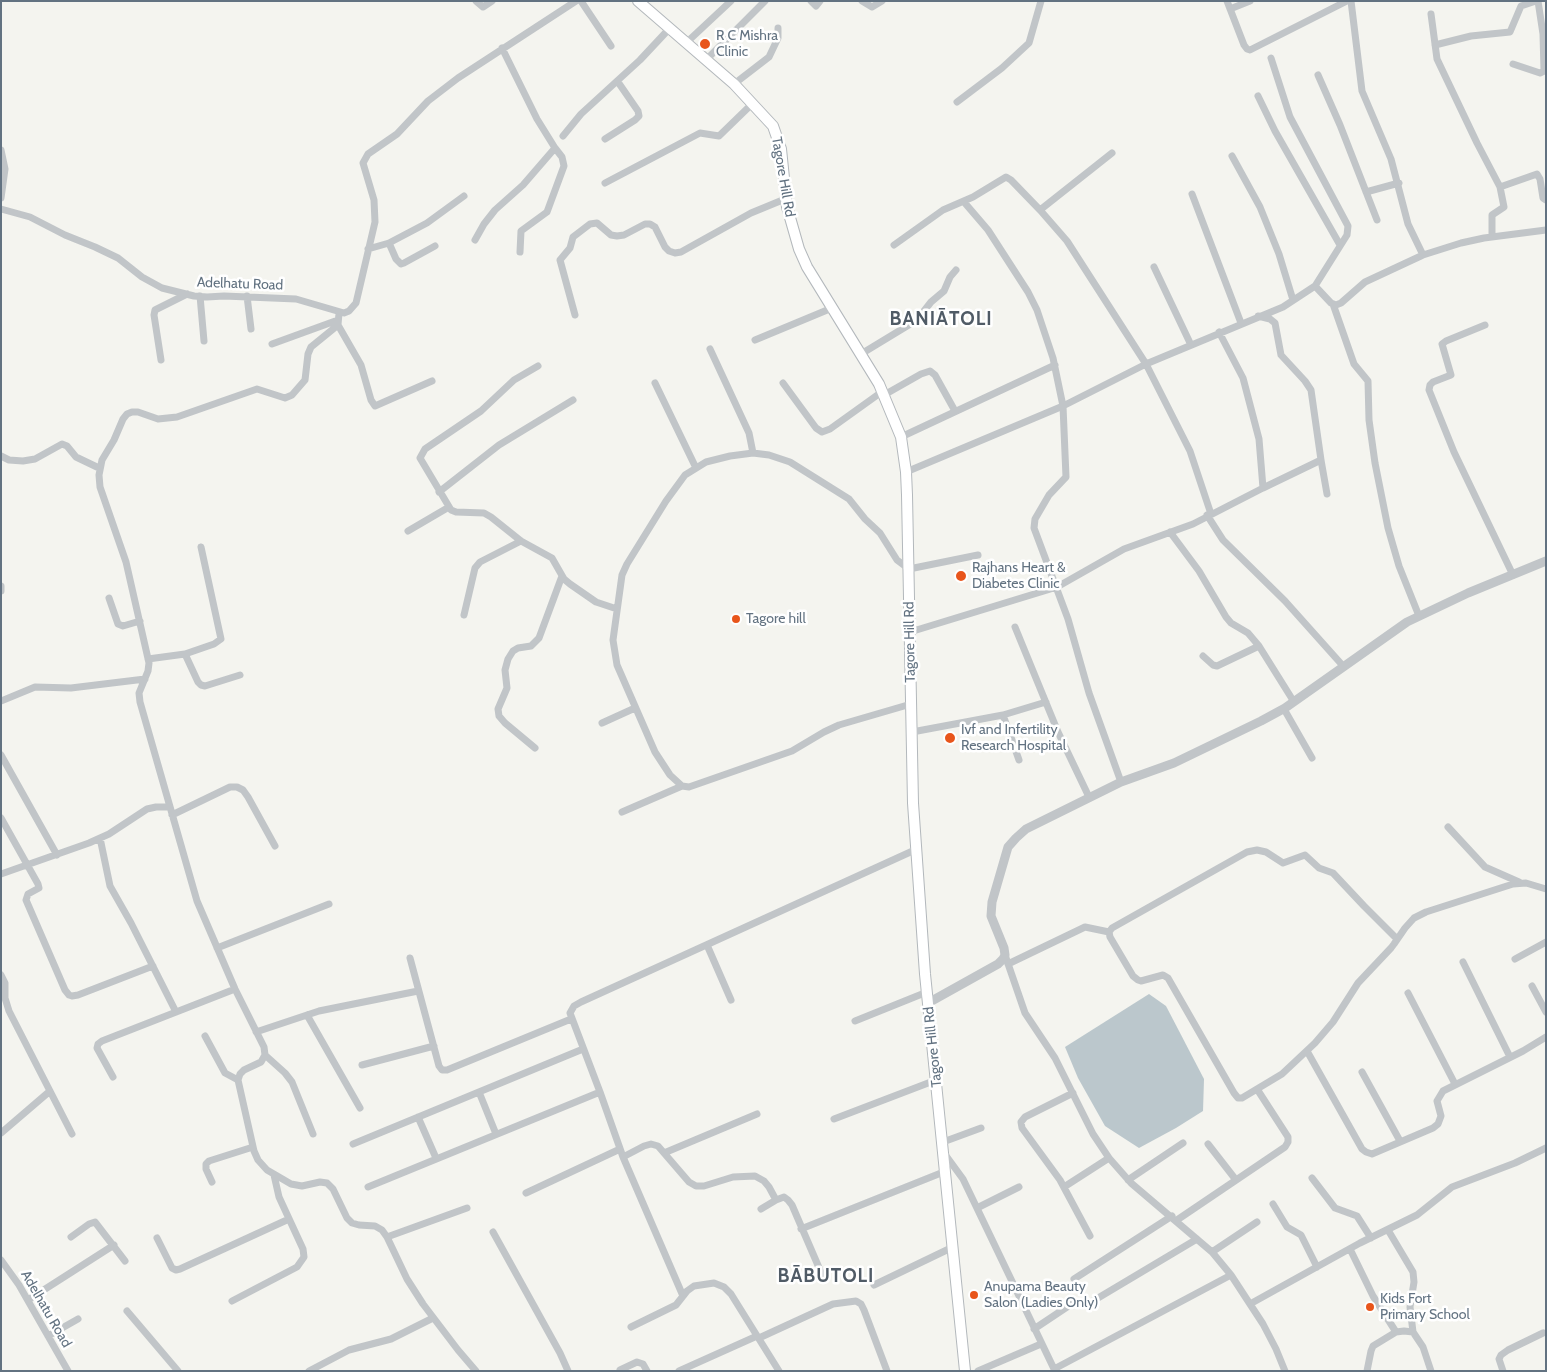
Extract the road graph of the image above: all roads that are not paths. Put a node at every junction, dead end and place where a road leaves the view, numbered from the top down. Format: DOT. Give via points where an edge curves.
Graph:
graph roads {
  1 [pos="476,1"];
  2 [pos="492,1"];
  3 [pos="576,1"];
  4 [pos="581,1"];
  5 [pos="638,1"];
  6 [pos="765,1"];
  7 [pos="811,1"];
  8 [pos="820,1"];
  9 [pos="862,1"];
  10 [pos="882,1"];
  11 [pos="1041,1"];
  12 [pos="1227,1"];
  13 [pos="1250,1"];
  14 [pos="1349,1"];
  15 [pos="1537,1"];
  16 [pos="729,2"];
  17 [pos="1230,10"];
  18 [pos="1431,14"];
  19 [pos="778,28"];
  20 [pos="669,29"];
  21 [pos="686,44"];
  22 [pos="1435,45"];
  23 [pos="611,46"];
  24 [pos="502,48"];
  25 [pos="1271,58"];
  26 [pos="706,60"];
  27 [pos="1513,64"];
  28 [pos="1545,72"];
  29 [pos="1318,74"];
  30 [pos="618,82"];
  31 [pos="734,84"];
  32 [pos="1258,96"];
  33 [pos="957,102"];
  34 [pos="753,103"];
  35 [pos="563,136"];
  36 [pos="605,139"];
  37 [pos="555,148"];
  38 [pos="1,150"];
  39 [pos="1112,153"];
  40 [pos="1232,156"];
  41 [pos="606,183"];
  42 [pos="1399,183"];
  43 [pos="1500,187"];
  44 [pos="1366,192"];
  45 [pos="1192,194"];
  46 [pos="464,196"];
  47 [pos="1,198"];
  48 [pos="785,200"];
  49 [pos="1546,200"];
  50 [pos="964,202"];
  51 [pos="1,209"];
  52 [pos="1040,210"];
  53 [pos="1377,220"];
  54 [pos="1546,230"];
  55 [pos="1492,237"];
  56 [pos="475,240"];
  57 [pos="389,243"];
  58 [pos="894,245"];
  59 [pos="1340,245"];
  60 [pos="435,246"];
  61 [pos="368,249"];
  62 [pos="520,252"];
  63 [pos="1423,255"];
  64 [pos="1154,267"];
  65 [pos="956,270"];
  66 [pos="1315,286"];
  67 [pos="187,294"];
  68 [pos="200,296"];
  69 [pos="247,296"];
  70 [pos="1293,300"];
  71 [pos="1333,304"];
  72 [pos="832,308"];
  73 [pos="575,315"];
  74 [pos="1257,316"];
  75 [pos="338,319"];
  76 [pos="1241,323"];
  77 [pos="1485,325"];
  78 [pos="251,329"];
  79 [pos="1219,332"];
  80 [pos="754,340"];
  81 [pos="204,341"];
  82 [pos="272,344"];
  83 [pos="1191,345"];
  84 [pos="710,348"];
  85 [pos="861,354"];
  86 [pos="160,360"];
  87 [pos="1146,364"];
  88 [pos="538,366"];
  89 [pos="1055,366"];
  90 [pos="432,381"];
  91 [pos="655,383"];
  92 [pos="783,384"];
  93 [pos="883,393"];
  94 [pos="573,400"];
  95 [pos="1063,406"];
  96 [pos="955,411"];
  97 [pos="901,437"];
  98 [pos="754,453"];
  99 [pos="1,456"];
  100 [pos="1320,460"];
  101 [pos="99,468"];
  102 [pos="696,468"];
  103 [pos="906,472"];
  104 [pos="1264,488"];
  105 [pos="439,492"];
  106 [pos="1327,494"];
  107 [pos="449,507"];
  108 [pos="1209,515"];
  109 [pos="408,532"];
  110 [pos="1170,532"];
  111 [pos="520,541"];
  112 [pos="201,547"];
  113 [pos="978,555"];
  114 [pos="1546,560"];
  115 [pos="909,569"];
  116 [pos="1514,575"];
  117 [pos="562,576"];
  118 [pos="1,586"];
  119 [pos="1057,587"];
  120 [pos="1,591"];
  121 [pos="109,598"];
  122 [pos="617,609"];
  123 [pos="464,616"];
  124 [pos="1419,616"];
  125 [pos="140,621"];
  126 [pos="1015,628"];
  127 [pos="910,632"];
  128 [pos="1259,646"];
  129 [pos="185,654"];
  130 [pos="1204,656"];
  131 [pos="148,658"];
  132 [pos="1344,667"];
  133 [pos="240,675"];
  134 [pos="145,679"];
  135 [pos="1,701"];
  136 [pos="1046,702"];
  137 [pos="1294,702"];
  138 [pos="911,704"];
  139 [pos="635,708"];
  140 [pos="1284,709"];
  141 [pos="1002,715"];
  142 [pos="602,723"];
  143 [pos="912,732"];
  144 [pos="535,748"];
  145 [pos="1,755"];
  146 [pos="1312,758"];
  147 [pos="1019,760"];
  148 [pos="1121,782"];
  149 [pos="682,786"];
  150 [pos="1089,797"];
  151 [pos="170,807"];
  152 [pos="622,812"];
  153 [pos="172,815"];
  154 [pos="1,818"];
  155 [pos="1448,827"];
  156 [pos="100,838"];
  157 [pos="275,846"];
  158 [pos="916,849"];
  159 [pos="56,855"];
  160 [pos="28,864"];
  161 [pos="1,874"];
  162 [pos="1520,883"];
  163 [pos="1546,889"];
  164 [pos="329,904"];
  165 [pos="1109,932"];
  166 [pos="1397,939"];
  167 [pos="1546,942"];
  168 [pos="707,945"];
  169 [pos="217,948"];
  170 [pos="410,958"];
  171 [pos="1006,959"];
  172 [pos="1515,959"];
  173 [pos="1463,962"];
  174 [pos="153,966"];
  175 [pos="1,975"];
  176 [pos="1532,986"];
  177 [pos="235,989"];
  178 [pos="418,991"];
  179 [pos="1408,992"];
  180 [pos="927,998"];
  181 [pos="731,1000"];
  182 [pos="176,1012"];
  183 [pos="1546,1012"];
  184 [pos="307,1015"];
  185 [pos="571,1019"];
  186 [pos="854,1021"];
  187 [pos="256,1032"];
  188 [pos="205,1036"];
  189 [pos="1546,1037"];
  190 [pos="434,1046"];
  191 [pos="583,1050"];
  192 [pos="1307,1051"];
  193 [pos="265,1055"];
  194 [pos="1510,1056"];
  195 [pos="362,1065"];
  196 [pos="1362,1072"];
  197 [pos="113,1077"];
  198 [pos="238,1080"];
  199 [pos="936,1080"];
  200 [pos="1455,1084"];
  201 [pos="1257,1089"];
  202 [pos="50,1091"];
  203 [pos="480,1092"];
  204 [pos="600,1092"];
  205 [pos="1073,1093"];
  206 [pos="360,1108"];
  207 [pos="756,1114"];
  208 [pos="418,1117"];
  209 [pos="834,1119"];
  210 [pos="981,1128"];
  211 [pos="1,1133"];
  212 [pos="72,1134"];
  213 [pos="313,1134"];
  214 [pos="496,1134"];
  215 [pos="1400,1141"];
  216 [pos="1183,1143"];
  217 [pos="353,1144"];
  218 [pos="1208,1144"];
  219 [pos="253,1147"];
  220 [pos="943,1147"];
  221 [pos="1546,1148"];
  222 [pos="620,1149"];
  223 [pos="664,1153"];
  224 [pos="436,1158"];
  225 [pos="623,1158"];
  226 [pos="1109,1158"];
  227 [pos="946,1171"];
  228 [pos="274,1175"];
  229 [pos="1312,1178"];
  230 [pos="1128,1180"];
  231 [pos="1236,1180"];
  232 [pos="212,1182"];
  233 [pos="368,1187"];
  234 [pos="1019,1187"];
  235 [pos="1064,1187"];
  236 [pos="526,1193"];
  237 [pos="776,1200"];
  238 [pos="1273,1204"];
  239 [pos="467,1208"];
  240 [pos="976,1208"];
  241 [pos="761,1209"];
  242 [pos="1174,1218"];
  243 [pos="289,1219"];
  244 [pos="1257,1222"];
  245 [pos="801,1228"];
  246 [pos="1388,1230"];
  247 [pos="493,1232"];
  248 [pos="1090,1236"];
  249 [pos="71,1237"];
  250 [pos="387,1237"];
  251 [pos="157,1238"];
  252 [pos="1371,1238"];
  253 [pos="1198,1239"];
  254 [pos="114,1246"];
  255 [pos="953,1247"];
  256 [pos="1350,1249"];
  257 [pos="1212,1252"];
  258 [pos="1,1260"];
  259 [pos="125,1261"];
  260 [pos="1317,1267"];
  261 [pos="1230,1275"];
  262 [pos="823,1278"];
  263 [pos="1074,1279"];
  264 [pos="874,1285"];
  265 [pos="683,1296"];
  266 [pos="28,1300"];
  267 [pos="232,1301"];
  268 [pos="1093,1301"];
  269 [pos="1073,1303"];
  270 [pos="1250,1304"];
  271 [pos="127,1311"];
  272 [pos="433,1318"];
  273 [pos="78,1319"];
  274 [pos="631,1327"];
  275 [pos="1034,1329"];
  276 [pos="1396,1332"];
  277 [pos="1413,1332"];
  278 [pos="1543,1334"];
  279 [pos="48,1336"];
  280 [pos="758,1337"];
  281 [pos="1041,1344"];
  282 [pos="473,1370"];
  283 [pos="620,1370"];
  284 [pos="1054,1370"];
  285 [pos="1284,1370"];
  286 [pos="68,1371"];
  287 [pos="178,1371"];
  288 [pos="309,1371"];
  289 [pos="568,1371"];
  290 [pos="647,1371"];
  291 [pos="679,1371"];
  292 [pos="779,1371"];
  293 [pos="887,1371"];
  294 [pos="965,1371"];
  295 [pos="978,1371"];
  296 [pos="1367,1371"];
  297 [pos="1432,1371"];
  298 [pos="1502,1371"];
  1 -- 2 [label="street" via="483,6"];
  3 -- 24 [label="street"];
  4 -- 23 [label="street"];
  5 -- 20 [label="main road, Tagore Hill Rd"];
  6 -- 26 [label="street"];
  7 -- 8 [label="street" via="816,6"];
  9 -- 10 [label="street" via="872,7"];
  11 -- 33 [label="street" via="1029,43"];
  12 -- 17 [label="street"];
  13 -- 17 [label="street"];
  14 -- 17 [label="street" via="1250,50 1244,45"];
  14 -- 42 [label="street" via="1362,91"];
  15 -- 22 [label="street" via="1521,6 1510,32 1471,36"];
  15 -- 28 [label="street"];
  16 -- 21 [label="street"];
  18 -- 22 [label="street"];
  19 -- 31 [label="street" via="778,38 769,57"];
  20 -- 21 [label="main road, Tagore Hill Rd"];
  20 -- 30 [label="street"];
  21 -- 26 [label="main road, Tagore Hill Rd"];
  22 -- 43 [label="street" via="1438,59"];
  24 -- 37 [label="street"];
  24 -- 61 [label="street" via="436,95 397,134 368,154 363,163 375,210"];
  25 -- 59 [label="street" via="1290,117 1348,226"];
  26 -- 31 [label="main road, Tagore Hill Rd"];
  27 -- 28 [label="street"];
  29 -- 44 [label="street"];
  30 -- 35 [label="street" via="581,114"];
  30 -- 36 [label="street" via="639,116"];
  31 -- 34 [label="main road, Tagore Hill Rd"];
  32 -- 59 [label="street"];
  34 -- 41 [label="street" via="719,136 700,133"];
  34 -- 48 [label="main road, Tagore Hill Rd" via="778,137"];
  37 -- 56 [label="street" via="523,185 495,210"];
  37 -- 62 [label="street" via="562,156 564,166 547,212 521,231"];
  38 -- 47 [label="street" via="5,170"];
  39 -- 52 [label="street"];
  40 -- 70 [label="street" via="1260,207"];
  42 -- 44 [label="street"];
  42 -- 63 [label="street" via="1408,224"];
  43 -- 49 [label="street" via="1536,174"];
  43 -- 55 [label="street" via="1504,207 1492,215"];
  44 -- 53 [label="street"];
  45 -- 76 [label="street"];
  46 -- 57 [label="street" via="436,218"];
  48 -- 72 [label="main road, Tagore Hill Rd" via="799,249"];
  48 -- 73 [label="street" via="751,213 675,253 665,247 655,227 650,224 617,236 597,223 590,224 573,237 570,248 560,260"];
  50 -- 52 [label="street" via="1008,177"];
  50 -- 58 [label="street" via="943,210"];
  50 -- 89 [label="street" via="993,237 1030,297 1041,320"];
  51 -- 67 [label="street, Adelhatu Road" via="30,217 95,246 118,258 152,284"];
  52 -- 87 [label="street" via="1067,241"];
  54 -- 55 [label="street"];
  55 -- 63 [label="street"];
  57 -- 60 [label="street" via="401,264"];
  57 -- 61 [label="street"];
  59 -- 66 [label="street"];
  61 -- 75 [label="street" via="356,303"];
  63 -- 71 [label="street" via="1371,279 1341,303"];
  64 -- 83 [label="street"];
  65 -- 85 [label="street" via="944,291 917,320"];
  66 -- 70 [label="street"];
  66 -- 71 [label="street"];
  67 -- 68 [label="street, Adelhatu Road"];
  67 -- 86 [label="street" via="155,310"];
  68 -- 69 [label="street, Adelhatu Road"];
  68 -- 81 [label="street"];
  69 -- 75 [label="street, Adelhatu Road" via="296,299"];
  69 -- 78 [label="street"];
  70 -- 74 [label="street"];
  71 -- 124 [label="street" via="1354,364 1368,381 1375,463 1388,528"];
  72 -- 80 [label="street"];
  72 -- 85 [label="main road, Tagore Hill Rd"];
  74 -- 76 [label="street"];
  74 -- 100 [label="street" via="1275,323 1281,355 1311,390"];
  75 -- 82 [label="street"];
  75 -- 90 [label="street" via="361,365 375,406"];
  75 -- 101 [label="street" via="311,347 305,380 292,395 279,397 257,389 177,417 158,419 132,412 123,419"];
  76 -- 79 [label="street"];
  77 -- 116 [label="street" via="1442,344 1451,375 1433,382 1429,390 1451,446"];
  79 -- 83 [label="street"];
  79 -- 104 [label="street" via="1243,378 1259,439"];
  83 -- 87 [label="street"];
  84 -- 98 [label="street" via="749,433"];
  85 -- 93 [label="main road, Tagore Hill Rd"];
  87 -- 95 [label="street"];
  87 -- 108 [label="street" via="1190,450"];
  88 -- 105 [label="street" via="514,380 481,411 425,449 420,458"];
  89 -- 95 [label="street"];
  89 -- 96 [label="street"];
  91 -- 102 [label="street"];
  92 -- 93 [label="street" via="822,432"];
  93 -- 96 [label="street" via="930,371"];
  93 -- 97 [label="main road, Tagore Hill Rd"];
  94 -- 105 [label="street" via="499,445"];
  95 -- 103 [label="street"];
  95 -- 119 [label="street" via="1066,477 1053,490 1034,525"];
  96 -- 97 [label="street"];
  97 -- 103 [label="main road, Tagore Hill Rd"];
  98 -- 102 [label="street" via="706,462"];
  98 -- 115 [label="street" via="790,462 849,499 880,533 897,560"];
  99 -- 101 [label="street" via="23,461 62,444 76,457"];
  100 -- 104 [label="street"];
  100 -- 106 [label="street"];
  101 -- 125 [label="street" via="103,500 126,562"];
  102 -- 122 [label="street" via="672,490 627,564"];
  103 -- 115 [label="main road, Tagore Hill Rd"];
  104 -- 108 [label="street"];
  105 -- 107 [label="street"];
  107 -- 109 [label="street"];
  107 -- 111 [label="street" via="456,512 484,513"];
  108 -- 110 [label="street"];
  108 -- 132 [label="street" via="1223,540 1285,601"];
  110 -- 119 [label="street" via="1124,549"];
  110 -- 128 [label="street" via="1199,571 1226,617 1248,633"];
  111 -- 117 [label="street" via="552,558"];
  111 -- 123 [label="street" via="474,568"];
  112 -- 129 [label="street" via="221,639"];
  113 -- 115 [label="street"];
  114 -- 116 [label="street"];
  115 -- 127 [label="main road, Tagore Hill Rd"];
  116 -- 124 [label="street"];
  117 -- 122 [label="street" via="596,602"];
  117 -- 144 [label="street" via="535,643 513,651 508,659 505,670 507,688 498,709 505,723"];
  118 -- 120 [label="street"];
  119 -- 127 [label="street"];
  119 -- 148 [label="street" via="1089,693"];
  121 -- 125 [label="street" via="118,624 123,626"];
  122 -- 139 [label="street" via="614,652"];
  124 -- 132 [label="street"];
  125 -- 131 [label="street"];
  126 -- 136 [label="street"];
  127 -- 138 [label="main road, Tagore Hill Rd"];
  128 -- 130 [label="street" via="1217,666"];
  128 -- 137 [label="street"];
  129 -- 131 [label="street"];
  129 -- 133 [label="street" via="205,686"];
  131 -- 134 [label="street"];
  132 -- 137 [label="street"];
  134 -- 135 [label="street" via="71,688 36,687"];
  134 -- 151 [label="street" via="139,693 140,702"];
  136 -- 141 [label="street"];
  136 -- 150 [label="street"];
  137 -- 140 [label="street"];
  138 -- 143 [label="main road, Tagore Hill Rd"];
  138 -- 149 [label="street" via="839,725 792,751 689,787"];
  139 -- 142 [label="street"];
  139 -- 149 [label="street" via="655,752 670,775"];
  140 -- 146 [label="street"];
  140 -- 148 [label="street" via="1174,763"];
  141 -- 143 [label="street"];
  141 -- 147 [label="street"];
  143 -- 158 [label="main road, Tagore Hill Rd"];
  145 -- 159 [label="street"];
  148 -- 150 [label="street"];
  149 -- 152 [label="street"];
  150 -- 171 [label="street" via="1026,830 1008,847 991,910"];
  151 -- 153 [label="street"];
  151 -- 156 [label="street" via="147,809"];
  153 -- 157 [label="street" via="230,787 237,787 248,797"];
  153 -- 169 [label="street" via="197,901"];
  154 -- 160 [label="street"];
  155 -- 162 [label="street" via="1484,868"];
  156 -- 159 [label="street"];
  156 -- 174 [label="street" via="110,886"];
  158 -- 168 [label="street"];
  158 -- 180 [label="main road, Tagore Hill Rd"];
  159 -- 160 [label="street"];
  160 -- 161 [label="street"];
  160 -- 174 [label="street" via="39,888 28,894 26,900 68,995 78,995"];
  162 -- 163 [label="street"];
  162 -- 166 [label="street" via="1418,915"];
  164 -- 169 [label="street"];
  165 -- 166 [label="street" via="1247,852 1262,850 1282,863 1305,855 1319,868 1333,872"];
  165 -- 171 [label="street" via="1085,928"];
  165 -- 201 [label="street" via="1138,980 1163,974 1168,978 1238,1098 1246,1097"];
  166 -- 192 [label="street" via="1358,983 1333,1022"];
  167 -- 172 [label="street"];
  168 -- 181 [label="street"];
  168 -- 185 [label="street" via="581,1002 574,1006"];
  169 -- 177 [label="street"];
  170 -- 178 [label="street"];
  171 -- 180 [label="street"];
  171 -- 205 [label="street" via="1025,1013 1055,1058"];
  173 -- 194 [label="street"];
  174 -- 182 [label="street"];
  175 -- 202 [label="street" via="9,1011"];
  176 -- 183 [label="street"];
  177 -- 182 [label="street"];
  177 -- 187 [label="street"];
  178 -- 184 [label="street"];
  178 -- 190 [label="street"];
  179 -- 200 [label="street"];
  180 -- 186 [label="street"];
  180 -- 199 [label="main road, Tagore Hill Rd"];
  182 -- 197 [label="street" via="98,1044 97,1048"];
  184 -- 187 [label="street"];
  184 -- 206 [label="street"];
  185 -- 190 [label="street" via="447,1070 439,1066"];
  185 -- 191 [label="street"];
  187 -- 193 [label="street"];
  188 -- 198 [label="street" via="225,1074"];
  189 -- 194 [label="street"];
  190 -- 195 [label="street"];
  191 -- 203 [label="street"];
  191 -- 204 [label="street"];
  192 -- 201 [label="street" via="1282,1074"];
  192 -- 215 [label="street" via="1362,1149 1372,1154"];
  193 -- 198 [label="street" via="261,1062 244,1070"];
  193 -- 213 [label="street" via="292,1082"];
  194 -- 200 [label="street"];
  196 -- 215 [label="street"];
  198 -- 219 [label="street"];
  199 -- 209 [label="street"];
  199 -- 220 [label="main road, Tagore Hill Rd"];
  200 -- 215 [label="street" via="1439,1096 1441,1116 1438,1124"];
  201 -- 231 [label="street" via="1288,1137 1288,1142"];
  202 -- 211 [label="street"];
  202 -- 212 [label="street"];
  203 -- 208 [label="street"];
  203 -- 214 [label="street"];
  204 -- 214 [label="street"];
  204 -- 222 [label="street"];
  205 -- 226 [label="street"];
  205 -- 235 [label="street" via="1020,1122"];
  207 -- 223 [label="street"];
  208 -- 217 [label="street"];
  208 -- 224 [label="street"];
  210 -- 220 [label="street"];
  214 -- 224 [label="street"];
  216 -- 230 [label="street"];
  218 -- 231 [label="street"];
  219 -- 228 [label="street" via="258,1160"];
  219 -- 232 [label="street" via="206,1164"];
  220 -- 227 [label="main road, Tagore Hill Rd"];
  220 -- 240 [label="street"];
  221 -- 246 [label="street" via="1452,1187 1423,1212"];
  222 -- 225 [label="street"];
  222 -- 236 [label="street"];
  223 -- 225 [label="street" via="651,1144"];
  223 -- 237 [label="street" via="696,1186 733,1176 755,1176 764,1181"];
  224 -- 233 [label="street"];
  225 -- 265 [label="street"];
  226 -- 230 [label="street"];
  226 -- 235 [label="street"];
  227 -- 245 [label="street"];
  227 -- 255 [label="main road, Tagore Hill Rd"];
  228 -- 243 [label="street"];
  228 -- 250 [label="street" via="302,1186 327,1183 352,1223 375,1226"];
  229 -- 252 [label="street" via="1335,1208 1357,1216"];
  230 -- 242 [label="street"];
  231 -- 242 [label="street"];
  234 -- 240 [label="street"];
  235 -- 248 [label="street"];
  237 -- 241 [label="street"];
  237 -- 245 [label="street" via="788,1200"];
  238 -- 260 [label="street" via="1287,1226 1301,1235"];
  239 -- 250 [label="street"];
  240 -- 275 [label="street"];
  242 -- 253 [label="street"];
  242 -- 263 [label="street"];
  243 -- 251 [label="street" via="176,1270"];
  243 -- 267 [label="street" via="303,1249 301,1263"];
  244 -- 257 [label="street"];
  245 -- 262 [label="street"];
  246 -- 252 [label="street"];
  246 -- 277 [label="street" via="1413,1272 1410,1307"];
  247 -- 289 [label="street"];
  249 -- 254 [label="street" via="95,1222"];
  250 -- 272 [label="street" via="407,1279"];
  252 -- 256 [label="street"];
  253 -- 257 [label="street"];
  253 -- 268 [label="street"];
  254 -- 259 [label="street"];
  254 -- 266 [label="street"];
  255 -- 264 [label="street"];
  255 -- 294 [label="main road, Tagore Hill Rd"];
  256 -- 260 [label="street"];
  256 -- 276 [label="street" via="1373,1296"];
  257 -- 261 [label="street"];
  258 -- 266 [label="street, Adelhatu Road"];
  260 -- 270 [label="street"];
  261 -- 270 [label="street"];
  261 -- 284 [label="street"];
  265 -- 274 [label="street" via="670,1309"];
  265 -- 280 [label="street" via="703,1283 724,1287"];
  266 -- 279 [label="street, Adelhatu Road"];
  269 -- 275 [label="street"];
  270 -- 285 [label="street" via="1274,1343"];
  271 -- 287 [label="street"];
  272 -- 282 [label="street"];
  272 -- 288 [label="street" via="391,1339 349,1350"];
  273 -- 279 [label="street"];
  275 -- 281 [label="street"];
  276 -- 277 [label="street"];
  276 -- 296 [label="street" via="1373,1346"];
  277 -- 297 [label="street"];
  278 -- 298 [label="street" via="1501,1355"];
  279 -- 286 [label="street, Adelhatu Road"];
  280 -- 291 [label="street"];
  280 -- 292 [label="street"];
  280 -- 293 [label="street" via="828,1306 856,1301 864,1310"];
  281 -- 284 [label="street"];
  281 -- 295 [label="street"];
  283 -- 290 [label="street" via="637,1362 643,1364"];
}
